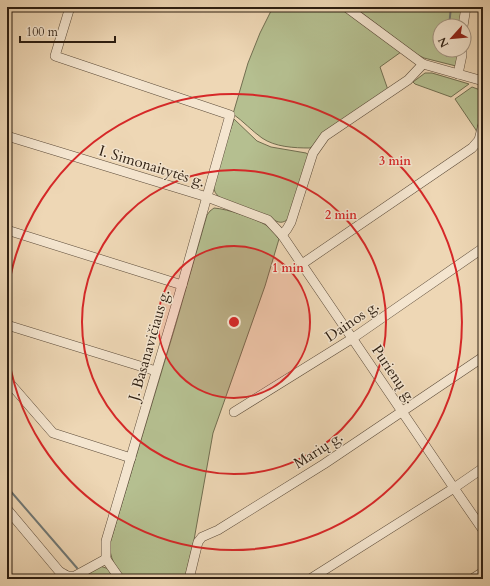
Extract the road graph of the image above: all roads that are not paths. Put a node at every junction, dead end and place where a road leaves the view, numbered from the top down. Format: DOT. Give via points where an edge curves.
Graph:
graph roads {
  1 [pos="70,7"];
  2 [pos="346,7"];
  3 [pos="466,7"];
  4 [pos="464,18"];
  5 [pos="461,58"];
  6 [pos="423,64"];
  7 [pos="458,74"];
  8 [pos="483,81"];
  9 [pos="483,124"];
  10 [pos="7,136"];
  11 [pos="207,198"];
  12 [pos="7,230"];
  13 [pos="282,235"];
  14 [pos="483,248"];
  15 [pos="302,264"];
  16 [pos="182,285"];
  17 [pos="7,325"];
  18 [pos="352,338"];
  19 [pos="483,356"];
  20 [pos="156,371"];
  21 [pos="7,380"];
  22 [pos="234,412"];
  23 [pos="402,412"];
  24 [pos="131,458"];
  25 [pos="483,468"];
  26 [pos="454,488"];
  27 [pos="7,509"];
  28 [pos="483,530"];
  29 [pos="106,559"];
  30 [pos="483,572"];
  31 [pos="120,579"];
  32 [pos="189,579"];
  33 [pos="310,579"];
  34 [pos="472,579"];
  1 -- 11 [label="street, J. Basanavičiaus g." via="55,56 230,115"];
  2 -- 6 [label="street"];
  3 -- 4 [label="street"];
  5 -- 7 [label="street"];
  6 -- 7 [label="street"];
  6 -- 13 [label="street" via="408,80 325,136 318,144 291,222"];
  7 -- 8 [label="street"];
  9 -- 15 [label="street" via="479,140 472,148"];
  10 -- 11 [label="street, I. Simonaitytės g."];
  11 -- 13 [label="street, I. Simonaitytės g." via="268,220"];
  11 -- 16 [label="street, J. Basanavičiaus g."];
  12 -- 16 [label="street"];
  13 -- 15 [label="street, Purienų g."];
  14 -- 18 [label="street, Dainos g."];
  15 -- 18 [label="street, Purienų g."];
  16 -- 20 [label="street, J. Basanavičiaus g."];
  17 -- 20 [label="street"];
  18 -- 22 [label="street, Dainos g."];
  18 -- 23 [label="street, Purienų g."];
  19 -- 23 [label="street, Marių g."];
  20 -- 24 [label="street, J. Basanavičiaus g."];
  21 -- 24 [label="street" via="53,433"];
  23 -- 26 [label="street, Purienų g."];
  23 -- 32 [label="street, Marių g." via="324,464 218,530 202,537 198,542"];
  24 -- 29 [label="street, J. Basanavičiaus g." via="106,541"];
  25 -- 26 [label="street"];
  26 -- 28 [label="street, Purienų g."];
  26 -- 33 [label="street"];
  27 -- 29 [label="street" via="64,574 75,576"];
  29 -- 31 [label="street"];
  30 -- 34 [label="street"];
}
